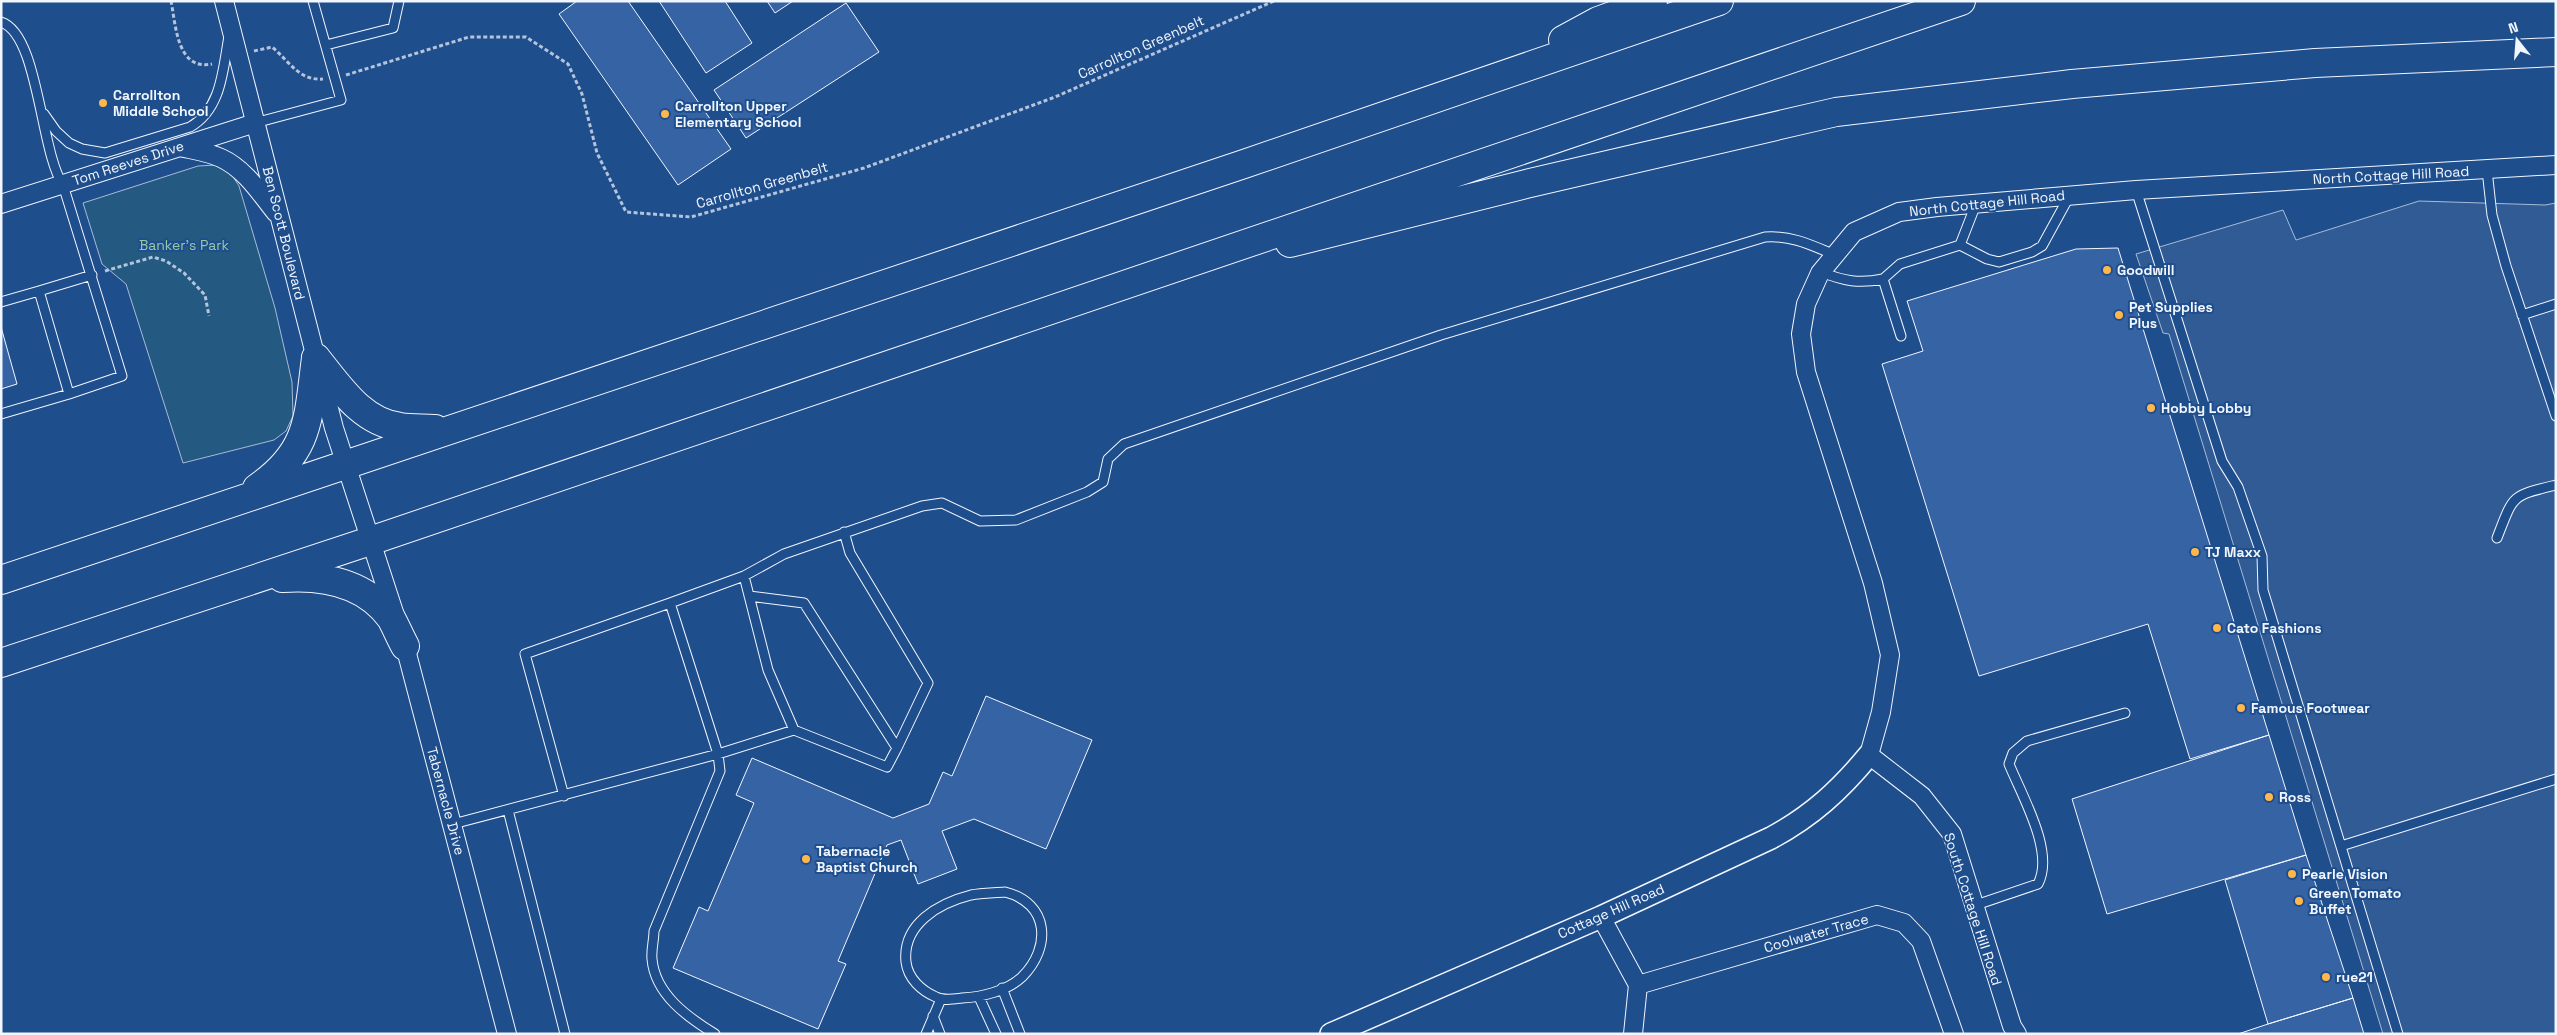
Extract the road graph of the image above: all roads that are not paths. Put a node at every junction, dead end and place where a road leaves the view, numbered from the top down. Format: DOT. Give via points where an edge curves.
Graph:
graph roads {
  1 [pos="224,1"];
  2 [pos="313,1"];
  3 [pos="399,1"];
  4 [pos="1653,1"];
  5 [pos="1719,1"];
  6 [pos="1961,1"];
  7 [pos="1,22"];
  8 [pos="231,26"];
  9 [pos="326,46"];
  10 [pos="2556,52"];
  11 [pos="1498,76"];
  12 [pos="43,113"];
  13 [pos="255,123"];
  14 [pos="179,147"];
  15 [pos="2556,165"];
  16 [pos="2487,170"];
  17 [pos="63,185"];
  18 [pos="2136,190"];
  19 [pos="2070,195"];
  20 [pos="1976,203"];
  21 [pos="1,204"];
  22 [pos="280,219"];
  23 [pos="1960,245"];
  24 [pos="1835,255"];
  25 [pos="1171,267"];
  26 [pos="1822,272"];
  27 [pos="92,275"];
  28 [pos="1883,279"];
  29 [pos="39,291"];
  30 [pos="1,302"];
  31 [pos="2556,304"];
  32 [pos="2522,315"];
  33 [pos="1901,336"];
  34 [pos="316,358"];
  35 [pos="69,394"];
  36 [pos="1,414"];
  37 [pos="2556,416"];
  38 [pos="457,429"];
  39 [pos="345,465"];
  40 [pos="2556,485"];
  41 [pos="224,506"];
  42 [pos="844,532"];
  43 [pos="2497,538"];
  44 [pos="370,541"];
  45 [pos="744,576"];
  46 [pos="1,580"];
  47 [pos="208,594"];
  48 [pos="749,596"];
  49 [pos="670,603"];
  50 [pos="405,646"];
  51 [pos="1,663"];
  52 [pos="2125,712"];
  53 [pos="794,730"];
  54 [pos="897,748"];
  55 [pos="718,754"];
  56 [pos="1869,754"];
  57 [pos="2556,779"];
  58 [pos="564,796"];
  59 [pos="508,810"];
  60 [pos="453,824"];
  61 [pos="2340,846"];
  62 [pos="1973,906"];
  63 [pos="1602,917"];
  64 [pos="1638,985"];
  65 [pos="1002,988"];
  66 [pos="979,997"];
  67 [pos="941,999"];
  68 [pos="933,1016"];
  69 [pos="710,1033"];
  70 [pos="507,1034"];
  71 [pos="565,1034"];
  72 [pos="926,1034"];
  73 [pos="940,1034"];
  74 [pos="996,1034"];
  75 [pos="1020,1034"];
  76 [pos="1331,1034"];
  77 [pos="1632,1034"];
  78 [pos="1954,1034"];
  79 [pos="2017,1034"];
  80 [pos="2398,1034"];
  1 -- 8 [label="street, Ben Scott Boulevard"];
  2 -- 9 [label="lane"];
  3 -- 9 [label="lane" via="393,28"];
  4 -- 11 [label="main road" via="1598,21"];
  5 -- 11 [label="main road"];
  6 -- 25 [label="main road"];
  7 -- 12 [label="lane" via="23,44"];
  8 -- 12 [label="lane" via="216,98 201,121 190,127 99,153 69,143"];
  8 -- 13 [label="street, Ben Scott Boulevard"];
  9 -- 13 [label="lane" via="341,100"];
  10 -- 25 [label="main road" via="2315,63 2072,84 1836,112 1536,181 1294,243"];
  11 -- 38 [label="main road"];
  12 -- 17 [label="lane" via="55,173"];
  13 -- 14 [label="street, Tom Reeves Drive"];
  13 -- 22 [label="street, Ben Scott Boulevard"];
  14 -- 17 [label="street, Tom Reeves Drive"];
  14 -- 22 [label="street" via="221,158 235,166"];
  15 -- 16 [label="street, North Cottage Hill Road"];
  16 -- 18 [label="street, North Cottage Hill Road"];
  16 -- 32 [label="lane" via="2492,215"];
  17 -- 21 [label="street, Tom Reeves Drive"];
  17 -- 27 [label="lane"];
  18 -- 19 [label="street, North Cottage Hill Road"];
  18 -- 61 [label="lane" via="2219,452 2238,487 2262,556 2263,590"];
  19 -- 20 [label="street, North Cottage Hill Road"];
  19 -- 23 [label="lane" via="2042,246 2032,252 1999,262"];
  20 -- 23 [label="lane"];
  20 -- 24 [label="street, North Cottage Hill Road" via="1899,212 1854,232"];
  22 -- 34 [label="street, Ben Scott Boulevard"];
  23 -- 28 [label="lane" via="1900,264"];
  24 -- 26 [label="street, North Cottage Hill Road"];
  24 -- 42 [label="lane" via="1794,238 1765,237 1441,335 1124,444 1108,459 1103,482 1087,492 1016,520 980,521 942,503 922,506"];
  25 -- 44 [label="main road"];
  26 -- 28 [label="lane" via="1845,282 1866,283"];
  26 -- 56 [label="street, North Cottage Hill Road" via="1806,304 1801,334 1806,372 1873,583 1890,655 1881,712"];
  27 -- 29 [label="lane"];
  27 -- 35 [label="lane" via="122,376"];
  28 -- 33 [label="lane"];
  29 -- 30 [label="lane"];
  29 -- 35 [label="lane"];
  31 -- 32 [label="lane"];
  32 -- 37 [label="lane"];
  34 -- 38 [label="main road" via="364,412 378,421 400,427"];
  34 -- 39 [label="street, Ben Scott Boulevard"];
  34 -- 41 [label="main road" via="308,418 298,450 270,479"];
  35 -- 36 [label="lane"];
  38 -- 39 [label="main road"];
  39 -- 41 [label="main road"];
  39 -- 44 [label="street, Ben Scott Boulevard"];
  40 -- 43 [label="lane" via="2519,494 2511,504"];
  41 -- 46 [label="main road"];
  42 -- 45 [label="lane" via="784,554"];
  42 -- 54 [label="lane" via="850,553 928,683"];
  44 -- 47 [label="main road"];
  44 -- 50 [label="street, Tabernacle Drive"];
  45 -- 48 [label="lane"];
  45 -- 49 [label="lane"];
  47 -- 50 [label="main road" via="281,578 329,578 374,601 390,618"];
  47 -- 51 [label="main road"];
  48 -- 53 [label="lane" via="768,670"];
  48 -- 54 [label="lane" via="804,603"];
  49 -- 55 [label="lane"];
  49 -- 58 [label="lane" via="525,654"];
  50 -- 60 [label="street, Tabernacle Drive"];
  52 -- 62 [label="lane" via="2027,741 2013,753 2009,764 2039,838 2044,874 2038,884"];
  53 -- 54 [label="lane" via="887,767"];
  53 -- 55 [label="lane"];
  55 -- 58 [label="lane"];
  55 -- 69 [label="lane" via="720,771 654,932 652,958 661,988"];
  56 -- 62 [label="street, South Cottage Hill Road" via="1922,796 1952,834"];
  56 -- 63 [label="street, Cottage Hill Road" via="1842,787 1792,826"];
  57 -- 61 [label="lane"];
  58 -- 59 [label="lane"];
  59 -- 60 [label="lane"];
  59 -- 71 [label="lane"];
  60 -- 70 [label="street, Tabernacle Drive"];
  61 -- 80 [label="lane"];
  62 -- 79 [label="street, South Cottage Hill Road"];
  63 -- 64 [label="street"];
  63 -- 76 [label="street, Cottage Hill Road"];
  64 -- 77 [label="street"];
  64 -- 78 [label="street, Coolwater Trace" via="1877,915 1904,923 1921,941"];
  65 -- 66 [label="lane"];
  65 -- 67 [label="lane" via="1021,977 1033,962 1042,944 1042,928 1028,901 1018,896 1005,892 972,895 932,912 919,922 908,939 907,967 914,980 924,992"];
  65 -- 75 [label="lane"];
  66 -- 67 [label="lane"];
  66 -- 74 [label="lane"];
  67 -- 68 [label="lane"];
  68 -- 72 [label="lane"];
  68 -- 73 [label="lane"];
}
